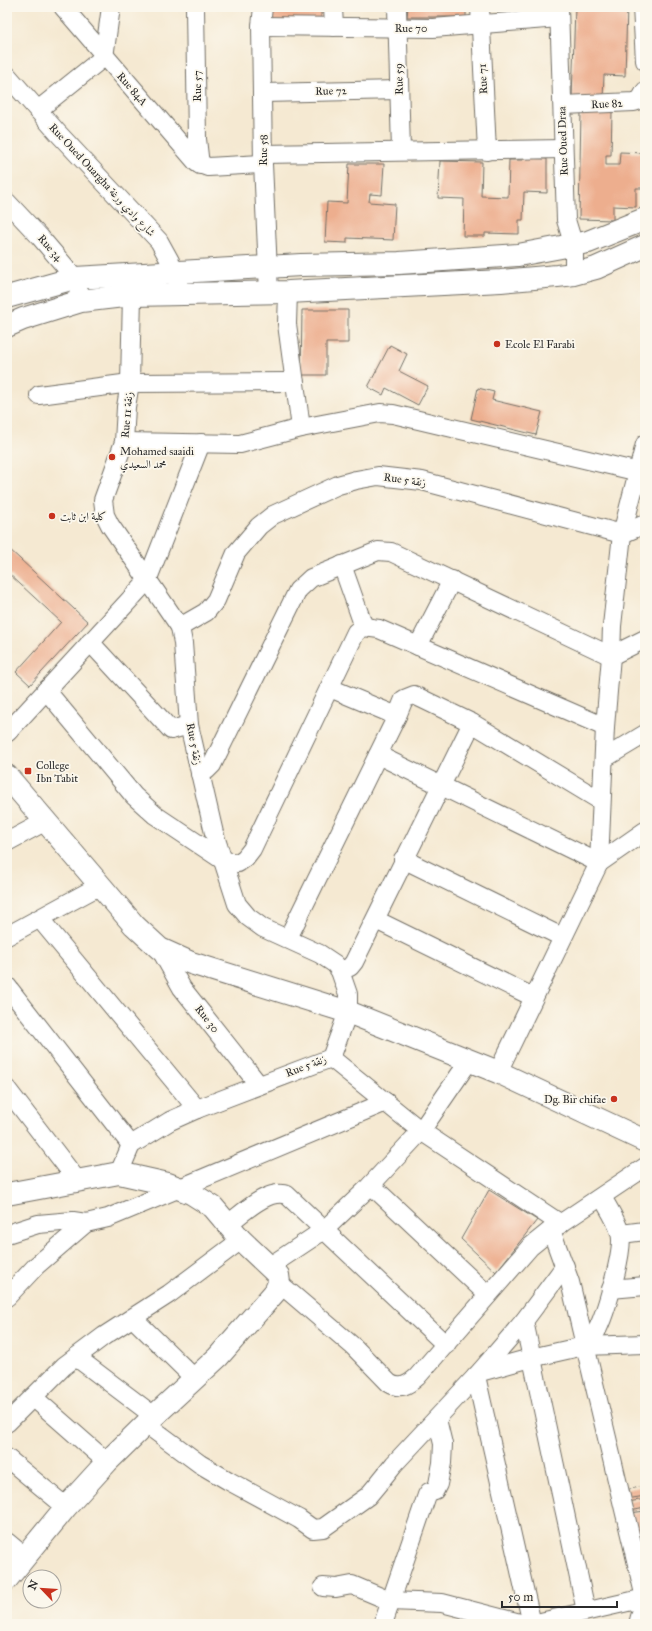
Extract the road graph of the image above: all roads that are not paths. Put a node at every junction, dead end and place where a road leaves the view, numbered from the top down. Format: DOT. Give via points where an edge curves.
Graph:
graph roads {
  1 [pos="63,7"];
  2 [pos="110,7"];
  3 [pos="195,7"];
  4 [pos="263,7"];
  5 [pos="333,7"];
  6 [pos="397,7"];
  7 [pos="480,7"];
  8 [pos="559,12"];
  9 [pos="643,17"];
  10 [pos="480,25"];
  11 [pos="262,26"];
  12 [pos="334,27"];
  13 [pos="398,28"];
  14 [pos="104,57"];
  15 [pos="645,60"];
  16 [pos="7,75"];
  17 [pos="398,90"];
  18 [pos="263,93"];
  19 [pos="643,97"];
  20 [pos="562,105"];
  21 [pos="38,110"];
  22 [pos="563,149"];
  23 [pos="401,151"];
  24 [pos="487,151"];
  25 [pos="263,159"];
  26 [pos="202,166"];
  27 [pos="7,202"];
  28 [pos="645,219"];
  29 [pos="574,246"];
  30 [pos="645,246"];
  31 [pos="269,268"];
  32 [pos="174,271"];
  33 [pos="574,274"];
  34 [pos="75,278"];
  35 [pos="278,292"];
  36 [pos="181,294"];
  37 [pos="132,295"];
  38 [pos="7,296"];
  39 [pos="81,301"];
  40 [pos="7,326"];
  41 [pos="295,382"];
  42 [pos="130,383"];
  43 [pos="39,395"];
  44 [pos="301,428"];
  45 [pos="124,442"];
  46 [pos="201,443"];
  47 [pos="645,444"];
  48 [pos="639,472"];
  49 [pos="645,524"];
  50 [pos="622,534"];
  51 [pos="342,565"];
  52 [pos="452,580"];
  53 [pos="147,581"];
  54 [pos="180,627"];
  55 [pos="364,627"];
  56 [pos="645,639"];
  57 [pos="90,642"];
  58 [pos="418,646"];
  59 [pos="612,656"];
  60 [pos="330,688"];
  61 [pos="46,690"];
  62 [pos="397,716"];
  63 [pos="472,723"];
  64 [pos="189,725"];
  65 [pos="605,727"];
  66 [pos="7,734"];
  67 [pos="645,734"];
  68 [pos="378,755"];
  69 [pos="604,758"];
  70 [pos="200,774"];
  71 [pos="7,776"];
  72 [pos="440,785"];
  73 [pos="601,801"];
  74 [pos="46,821"];
  75 [pos="645,831"];
  76 [pos="7,842"];
  77 [pos="404,859"];
  78 [pos="224,861"];
  79 [pos="599,863"];
  80 [pos="99,886"];
  81 [pos="40,919"];
  82 [pos="376,920"];
  83 [pos="7,936"];
  84 [pos="562,937"];
  85 [pos="288,938"];
  86 [pos="160,949"];
  87 [pos="340,972"];
  88 [pos="7,986"];
  89 [pos="533,997"];
  90 [pos="348,1012"];
  91 [pos="331,1058"];
  92 [pos="469,1061"];
  93 [pos="498,1072"];
  94 [pos="259,1085"];
  95 [pos="7,1089"];
  96 [pos="386,1102"];
  97 [pos="197,1109"];
  98 [pos="421,1131"];
  99 [pos="645,1141"];
  100 [pos="131,1145"];
  101 [pos="645,1166"];
  102 [pos="119,1173"];
  103 [pos="77,1180"];
  104 [pos="371,1185"];
  105 [pos="181,1189"];
  106 [pos="7,1194"];
  107 [pos="602,1197"];
  108 [pos="86,1223"];
  109 [pos="556,1227"];
  110 [pos="324,1230"];
  111 [pos="645,1230"];
  112 [pos="234,1232"];
  113 [pos="7,1234"];
  114 [pos="621,1234"];
  115 [pos="565,1266"];
  116 [pos="275,1275"];
  117 [pos="645,1286"];
  118 [pos="611,1289"];
  119 [pos="488,1295"];
  120 [pos="7,1297"];
  121 [pos="133,1318"];
  122 [pos="524,1321"];
  123 [pos="446,1345"];
  124 [pos="645,1345"];
  125 [pos="584,1346"];
  126 [pos="76,1357"];
  127 [pos="531,1358"];
  128 [pos="478,1374"];
  129 [pos="195,1379"];
  130 [pos="33,1397"];
  131 [pos="437,1419"];
  132 [pos="150,1420"];
  133 [pos="7,1423"];
  134 [pos="7,1458"];
  135 [pos="107,1462"];
  136 [pos="66,1507"];
  137 [pos="7,1542"];
  138 [pos="25,1557"];
  139 [pos="7,1579"];
  140 [pos="323,1587"];
  141 [pos="645,1598"];
  142 [pos="390,1601"];
  143 [pos="578,1617"];
  144 [pos="382,1624"];
  145 [pos="524,1624"];
  146 [pos="638,1624"];
  1 -- 14 [label="street, Rue 84A"];
  2 -- 14 [label="street"];
  3 -- 26 [label="street, Rue 57" via="197,139"];
  4 -- 11 [label="street, Rue 58"];
  5 -- 12 [label="street"];
  6 -- 13 [label="street, Rue 59"];
  7 -- 10 [label="street, Rue 71"];
  8 -- 10 [label="street, Rue 70"];
  8 -- 20 [label="street, Rue Oued Draa"];
  9 -- 15 [label="street"];
  10 -- 13 [label="street, Rue 70"];
  10 -- 24 [label="street, Rue 71"];
  11 -- 12 [label="street, Rue 70"];
  11 -- 18 [label="street, Rue 58"];
  12 -- 13 [label="street, Rue 70"];
  13 -- 17 [label="street, Rue 59"];
  14 -- 21 [label="street"];
  14 -- 26 [label="street, Rue 84A" via="190,157"];
  16 -- 21 [label="street, Rue Oued Ouargha شارع وادي ورغة"];
  17 -- 18 [label="street, Rue 72"];
  17 -- 23 [label="street, Rue 59"];
  18 -- 25 [label="street, Rue 58"];
  19 -- 20 [label="street, Rue 82" via="614,104"];
  20 -- 22 [label="street, Rue Oued Draa"];
  21 -- 32 [label="street, Rue Oued Ouargha شارع وادي ورغة" via="159,241"];
  22 -- 24 [label="street"];
  22 -- 29 [label="street, Rue Oued Draa" via="566,220"];
  23 -- 24 [label="street"];
  23 -- 25 [label="street"];
  25 -- 26 [label="street"];
  25 -- 31 [label="street, Rue 58"];
  27 -- 34 [label="street, Rue 34"];
  28 -- 29 [label="street"];
  29 -- 31 [label="street" via="540,253 486,258"];
  29 -- 33 [label="street, Rue Oued Draa"];
  30 -- 33 [label="street" via="596,268"];
  31 -- 32 [label="street"];
  31 -- 35 [label="street, Rue 58"];
  32 -- 34 [label="street"];
  32 -- 36 [label="street, Rue Oued Ouargha شارع وادي ورغة"];
  33 -- 35 [label="street" via="501,281"];
  34 -- 38 [label="street"];
  34 -- 39 [label="street, Rue 34"];
  35 -- 36 [label="street"];
  35 -- 41 [label="street, Rue 58" via="287,324"];
  36 -- 37 [label="street"];
  37 -- 39 [label="street"];
  37 -- 42 [label="street, Rue 11 زنقة"];
  39 -- 40 [label="street" via="36,314"];
  41 -- 42 [label="street"];
  41 -- 44 [label="street, Rue 58"];
  42 -- 43 [label="street"];
  42 -- 45 [label="street, Rue 11 زنقة"];
  44 -- 46 [label="street" via="240,444"];
  44 -- 48 [label="street" via="371,414 393,414"];
  45 -- 46 [label="street"];
  45 -- 53 [label="street, Rue 11 زنقة" via="103,500 103,507 110,525"];
  46 -- 53 [label="street"];
  47 -- 48 [label="street"];
  48 -- 50 [label="street"];
  49 -- 50 [label="street"];
  50 -- 54 [label="street, Rue 5 زنقة" via="422,481 378,476 356,480 338,485 273,515 259,526 236,553 216,600 206,612"];
  50 -- 59 [label="street" via="612,626"];
  51 -- 52 [label="street" via="378,551 392,552"];
  51 -- 55 [label="street"];
  51 -- 70 [label="street" via="311,578 298,590 212,764"];
  52 -- 58 [label="street"];
  52 -- 59 [label="street"];
  53 -- 54 [label="street, Rue 11 زنقة"];
  53 -- 57 [label="street"];
  54 -- 64 [label="street, Rue 5 زنقة"];
  55 -- 58 [label="street" via="379,629"];
  55 -- 60 [label="street" via="356,632"];
  56 -- 59 [label="street"];
  57 -- 61 [label="street"];
  57 -- 64 [label="street" via="171,730"];
  58 -- 65 [label="street"];
  59 -- 65 [label="street"];
  60 -- 62 [label="street"];
  60 -- 78 [label="street" via="252,849 246,858 238,863"];
  61 -- 66 [label="street"];
  61 -- 78 [label="street" via="134,796 155,815"];
  62 -- 63 [label="street" via="404,699 414,695"];
  62 -- 68 [label="street"];
  63 -- 72 [label="street"];
  63 -- 73 [label="street"];
  64 -- 70 [label="street, Rue 5 زنقة"];
  65 -- 69 [label="street"];
  67 -- 69 [label="street"];
  68 -- 72 [label="street"];
  68 -- 85 [label="street"];
  69 -- 73 [label="street"];
  70 -- 78 [label="street, Rue 5 زنقة" via="214,833"];
  71 -- 74 [label="street"];
  72 -- 77 [label="street"];
  72 -- 79 [label="street"];
  73 -- 79 [label="street"];
  74 -- 76 [label="street"];
  74 -- 80 [label="street"];
  75 -- 79 [label="street"];
  77 -- 82 [label="street"];
  77 -- 84 [label="street"];
  78 -- 85 [label="street, Rue 5 زنقة" via="239,908 263,928"];
  79 -- 84 [label="street"];
  80 -- 81 [label="street"];
  80 -- 86 [label="street"];
  81 -- 83 [label="street"];
  81 -- 97 [label="street"];
  82 -- 87 [label="street" via="354,962"];
  82 -- 89 [label="street"];
  84 -- 89 [label="street"];
  85 -- 87 [label="street, Rue 5 زنقة" via="320,954 335,964"];
  86 -- 90 [label="street" via="197,965"];
  86 -- 94 [label="street, Rue 30" via="182,988"];
  87 -- 90 [label="street, Rue 5 زنقة" via="348,994"];
  88 -- 100 [label="street"];
  89 -- 93 [label="street"];
  90 -- 91 [label="street, Rue 5 زنقة"];
  90 -- 92 [label="street"];
  91 -- 94 [label="street, Rue 5 زنقة"];
  91 -- 96 [label="street"];
  92 -- 93 [label="street"];
  92 -- 98 [label="street"];
  93 -- 99 [label="street"];
  94 -- 97 [label="street, Rue 5 زنقة"];
  95 -- 103 [label="street"];
  96 -- 98 [label="street"];
  96 -- 105 [label="street"];
  97 -- 100 [label="street, Rue 5 زنقة" via="170,1121"];
  98 -- 104 [label="street"];
  98 -- 109 [label="street"];
  100 -- 102 [label="street"];
  101 -- 107 [label="street"];
  102 -- 103 [label="street"];
  102 -- 105 [label="street"];
  103 -- 106 [label="street"];
  104 -- 110 [label="street"];
  104 -- 119 [label="street"];
  105 -- 108 [label="street" via="108,1218"];
  105 -- 112 [label="street" via="213,1207"];
  107 -- 109 [label="street"];
  107 -- 114 [label="street"];
  108 -- 113 [label="street" via="38,1224"];
  108 -- 120 [label="street" via="36,1266"];
  109 -- 115 [label="street"];
  109 -- 119 [label="street" via="530,1247"];
  110 -- 112 [label="street" via="293,1200 282,1193 274,1193 266,1197"];
  110 -- 116 [label="street"];
  110 -- 123 [label="street"];
  111 -- 114 [label="street"];
  112 -- 116 [label="street"];
  112 -- 121 [label="street" via="169,1294"];
  114 -- 118 [label="street"];
  115 -- 122 [label="street"];
  115 -- 125 [label="street"];
  116 -- 123 [label="street" via="392,1386 399,1387 409,1383"];
  116 -- 129 [label="street" via="275,1292 218,1357"];
  117 -- 118 [label="street"];
  118 -- 125 [label="street" via="595,1334"];
  119 -- 123 [label="street"];
  121 -- 126 [label="street"];
  121 -- 129 [label="street"];
  122 -- 127 [label="street"];
  122 -- 128 [label="street"];
  124 -- 125 [label="street"];
  125 -- 127 [label="street"];
  125 -- 141 [label="street"];
  126 -- 130 [label="street"];
  126 -- 132 [label="street"];
  127 -- 128 [label="street"];
  127 -- 143 [label="street"];
  128 -- 131 [label="street"];
  128 -- 145 [label="street"];
  129 -- 132 [label="street"];
  130 -- 133 [label="street"];
  130 -- 135 [label="street"];
  131 -- 132 [label="street" via="368,1496 323,1528 316,1530 200,1464"];
  131 -- 142 [label="street" via="443,1444 438,1484 435,1490 427,1495"];
  132 -- 135 [label="street"];
  134 -- 136 [label="street"];
  135 -- 136 [label="street"];
  136 -- 138 [label="street"];
  137 -- 138 [label="street"];
  138 -- 139 [label="street"];
  140 -- 142 [label="street" via="338,1588 352,1585"];
  141 -- 143 [label="street"];
  141 -- 146 [label="street"];
  142 -- 144 [label="street"];
  142 -- 145 [label="street" via="442,1603"];
  143 -- 145 [label="street"];
}
